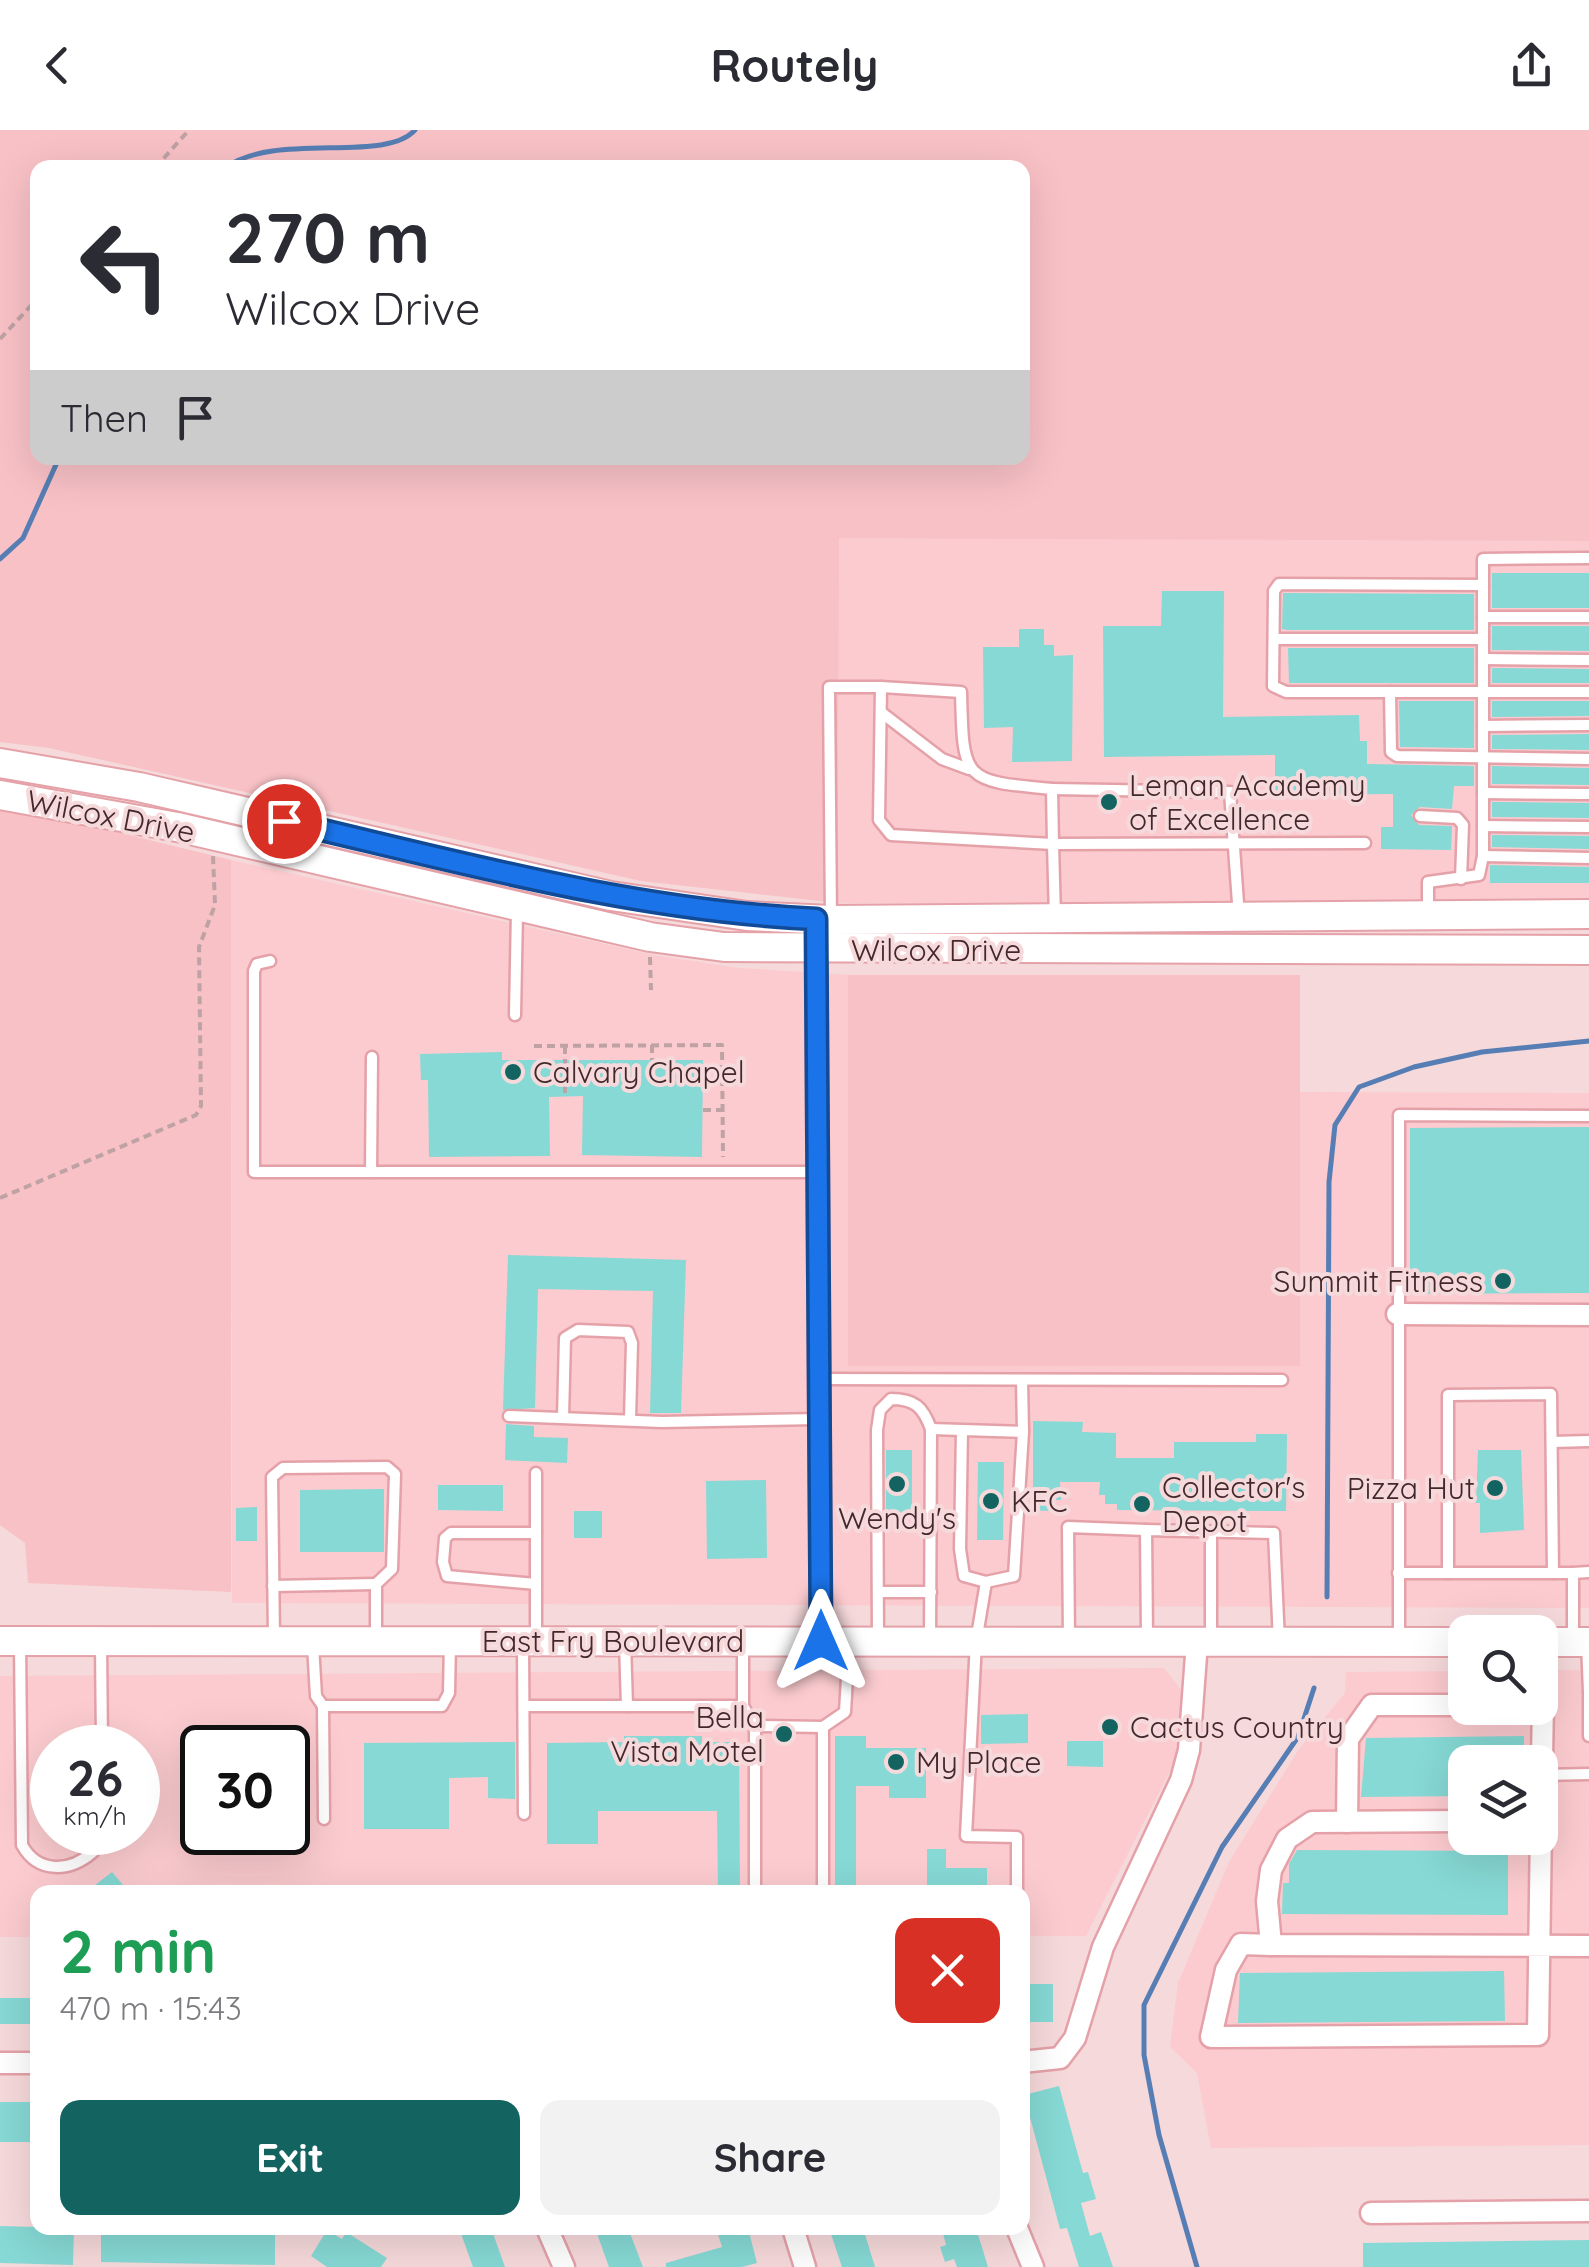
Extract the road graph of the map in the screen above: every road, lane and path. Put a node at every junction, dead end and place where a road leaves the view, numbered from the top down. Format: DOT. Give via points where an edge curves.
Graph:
graph roads {
  1 [pos="189,130"];
  2 [pos="162,160"];
  3 [pos="30,307"];
  4 [pos="0,340"];
  5 [pos="1589,558"];
  6 [pos="1483,584"];
  7 [pos="1483,617"];
  8 [pos="1589,617"];
  9 [pos="1483,638"];
  10 [pos="1274,639"];
  11 [pos="1483,659"];
  12 [pos="1589,660"];
  13 [pos="881,688"];
  14 [pos="1390,692"];
  15 [pos="1483,692"];
  16 [pos="1589,692"];
  17 [pos="882,714"];
  18 [pos="1589,725"];
  19 [pos="1483,726"];
  20 [pos="1483,757"];
  21 [pos="1589,758"];
  22 [pos="0,763"];
  23 [pos="969,769"];
  24 [pos="1052,789"];
  25 [pos="1483,793"];
  26 [pos="1589,794"];
  27 [pos="0,795"];
  28 [pos="1420,816"];
  29 [pos="1483,826"];
  30 [pos="1589,827"];
  31 [pos="212,836"];
  32 [pos="1232,843"];
  33 [pos="1053,844"];
  34 [pos="1365,844"];
  35 [pos="1483,856"];
  36 [pos="1589,858"];
  37 [pos="1460,879"];
  38 [pos="518,907"];
  39 [pos="1589,914"];
  40 [pos="1428,915"];
  41 [pos="1239,916"];
  42 [pos="1056,918"];
  43 [pos="823,919"];
  44 [pos="650,937"];
  45 [pos="816,950"];
  46 [pos="1589,950"];
  47 [pos="270,961"];
  48 [pos="650,990"];
  49 [pos="515,1015"];
  50 [pos="652,1045"];
  51 [pos="534,1046"];
  52 [pos="565,1046"];
  53 [pos="372,1056"];
  54 [pos="652,1060"];
  55 [pos="565,1094"];
  56 [pos="703,1110"];
  57 [pos="723,1110"];
  58 [pos="1589,1116"];
  59 [pos="371,1172"];
  60 [pos="724,1172"];
  61 [pos="817,1172"];
  62 [pos="0,1198"];
  63 [pos="1398,1314"];
  64 [pos="1589,1314"];
  65 [pos="819,1379"];
  66 [pos="900,1379"];
  67 [pos="1022,1380"];
  68 [pos="1282,1380"];
  69 [pos="900,1399"];
  70 [pos="509,1416"];
  71 [pos="563,1417"];
  72 [pos="819,1419"];
  73 [pos="630,1420"];
  74 [pos="932,1429"];
  75 [pos="962,1430"];
  76 [pos="1023,1432"];
  77 [pos="1589,1441"];
  78 [pos="1552,1442"];
  79 [pos="536,1473"];
  80 [pos="1146,1530"];
  81 [pos="1211,1532"];
  82 [pos="536,1533"];
  83 [pos="1589,1572"];
  84 [pos="1398,1573"];
  85 [pos="1448,1573"];
  86 [pos="1553,1573"];
  87 [pos="1573,1573"];
  88 [pos="986,1582"];
  89 [pos="376,1584"];
  90 [pos="536,1584"];
  91 [pos="274,1586"];
  92 [pos="878,1592"];
  93 [pos="931,1592"];
  94 [pos="10,1641"];
  95 [pos="101,1641"];
  96 [pos="274,1641"];
  97 [pos="313,1641"];
  98 [pos="376,1641"];
  99 [pos="450,1641"];
  100 [pos="530,1641"];
  101 [pos="625,1641"];
  102 [pos="743,1641"];
  103 [pos="835,1641"];
  104 [pos="878,1642"];
  105 [pos="930,1642"];
  106 [pos="976,1642"];
  107 [pos="1069,1642"];
  108 [pos="1147,1642"];
  109 [pos="1204,1642"];
  110 [pos="1279,1642"];
  111 [pos="1399,1642"];
  112 [pos="1448,1642"];
  113 [pos="1583,1642"];
  114 [pos="1589,1692"];
  115 [pos="1448,1704"];
  116 [pos="322,1706"];
  117 [pos="524,1706"];
  118 [pos="627,1706"];
  119 [pos="743,1706"];
  120 [pos="102,1725"];
  121 [pos="755,1726"];
  122 [pos="823,1727"];
  123 [pos="1589,1736"];
  124 [pos="1589,1774"];
  125 [pos="1558,1775"];
  126 [pos="524,1814"];
  127 [pos="324,1819"];
  128 [pos="1448,1821"];
  129 [pos="1347,1822"];
  130 [pos="87,1855"];
  131 [pos="1540,1855"];
  132 [pos="755,1885"];
  133 [pos="823,1885"];
  134 [pos="1017,1885"];
  135 [pos="1271,1944"];
  136 [pos="1539,1946"];
  137 [pos="1589,1946"];
  138 [pos="1030,2061"];
  139 [pos="0,2063"];
  140 [pos="30,2063"];
  141 [pos="1589,2211"];
  142 [pos="1371,2212"];
  143 [pos="550,2235"];
  144 [pos="795,2235"];
  145 [pos="1020,2235"];
  146 [pos="564,2267"];
  147 [pos="804,2267"];
  148 [pos="1033,2267"];
  1 -- 2 [label="path"];
  3 -- 4 [label="path"];
  5 -- 6 [label="lane" via="1483,558"];
  6 -- 7 [label="lane"];
  6 -- 10 [label="lane" via="1279,584"];
  7 -- 8 [label="lane"];
  7 -- 9 [label="lane"];
  9 -- 10 [label="lane"];
  9 -- 11 [label="lane"];
  10 -- 14 [label="lane" via="1279,690"];
  11 -- 12 [label="lane"];
  11 -- 15 [label="lane"];
  13 -- 17 [label="lane"];
  13 -- 23 [label="lane" via="962,692 962,752"];
  13 -- 43 [label="lane" via="829,686"];
  14 -- 15 [label="lane"];
  14 -- 20 [label="lane" via="1391,752"];
  15 -- 16 [label="lane"];
  15 -- 19 [label="lane"];
  17 -- 23 [label="lane" via="942,759"];
  17 -- 33 [label="lane" via="879,820 891,835"];
  18 -- 19 [label="lane"];
  19 -- 20 [label="lane"];
  20 -- 21 [label="lane"];
  20 -- 25 [label="lane"];
  22 -- 43 [label="street, Wilcox Drive" via="139,787 611,896 682,909"];
  23 -- 24 [label="lane" via="996,784"];
  24 -- 32 [label="lane" via="1230,792"];
  24 -- 33 [label="lane"];
  25 -- 26 [label="lane"];
  25 -- 29 [label="lane"];
  27 -- 31 [label="street, Wilcox Drive"];
  28 -- 37 [label="lane" via="1458,818"];
  29 -- 30 [label="lane"];
  29 -- 35 [label="lane"];
  31 -- 38 [label="street, Wilcox Drive"];
  31 -- 62 [label="path" via="215,905 200,947 201,1106 196,1114"];
  32 -- 33 [label="lane"];
  32 -- 34 [label="lane"];
  32 -- 41 [label="lane"];
  33 -- 42 [label="lane"];
  35 -- 36 [label="lane"];
  35 -- 37 [label="lane" via="1479,875"];
  37 -- 40 [label="lane" via="1428,882"];
  38 -- 44 [label="street, Wilcox Drive"];
  38 -- 49 [label="lane"];
  39 -- 40 [label="street, Wilcox Drive"];
  40 -- 41 [label="street, Wilcox Drive"];
  41 -- 42 [label="street, Wilcox Drive"];
  42 -- 43 [label="street, Wilcox Drive"];
  43 -- 45 [label="street"];
  44 -- 45 [label="street, Wilcox Drive"];
  44 -- 48 [label="path"];
  45 -- 46 [label="street, Wilcox Drive"];
  45 -- 61 [label="street"];
  47 -- 59 [label="lane" via="254,972 254,1172"];
  50 -- 52 [label="path"];
  50 -- 54 [label="path"];
  50 -- 57 [label="path" via="722,1044"];
  51 -- 52 [label="path"];
  52 -- 55 [label="path"];
  53 -- 59 [label="lane"];
  56 -- 57 [label="path"];
  57 -- 60 [label="path"];
  58 -- 63 [label="lane" via="1399,1115"];
  59 -- 60 [label="lane"];
  60 -- 61 [label="lane"];
  61 -- 65 [label="street"];
  63 -- 64 [label="street"];
  63 -- 84 [label="lane"];
  65 -- 66 [label="lane"];
  65 -- 72 [label="street"];
  66 -- 67 [label="lane"];
  66 -- 69 [label="lane"];
  67 -- 68 [label="lane"];
  67 -- 76 [label="lane"];
  69 -- 74 [label="lane" via="924,1411"];
  69 -- 92 [label="lane" via="880,1410 877,1430"];
  70 -- 71 [label="lane"];
  71 -- 73 [label="lane"];
  71 -- 73 [label="lane" via="565,1338 578,1330 628,1332"];
  72 -- 73 [label="lane"];
  72 -- 103 [label="street"];
  74 -- 75 [label="lane"];
  74 -- 93 [label="lane"];
  75 -- 76 [label="lane"];
  75 -- 88 [label="lane" via="964,1576"];
  76 -- 88 [label="lane" via="1014,1576"];
  77 -- 78 [label="lane"];
  78 -- 85 [label="lane" via="1551,1394 1448,1395"];
  78 -- 86 [label="lane"];
  79 -- 82 [label="lane"];
  80 -- 81 [label="lane"];
  80 -- 107 [label="lane" via="1068,1527"];
  80 -- 108 [label="lane"];
  81 -- 109 [label="lane"];
  81 -- 110 [label="lane" via="1274,1533"];
  82 -- 90 [label="lane"];
  82 -- 90 [label="lane" via="451,1534 444,1538 443,1562 447,1576 460,1580"];
  83 -- 87 [label="lane"];
  84 -- 85 [label="lane"];
  84 -- 111 [label="lane"];
  85 -- 86 [label="lane"];
  86 -- 87 [label="lane"];
  87 -- 113 [label="lane"];
  88 -- 106 [label="lane"];
  89 -- 91 [label="lane"];
  89 -- 91 [label="lane" via="392,1570 395,1474 388,1467 284,1468 272,1477"];
  89 -- 98 [label="lane"];
  90 -- 100 [label="lane"];
  91 -- 96 [label="lane"];
  92 -- 93 [label="lane"];
  92 -- 104 [label="lane"];
  93 -- 105 [label="lane"];
  94 -- 95 [label="street, East Fry Boulevard"];
  94 -- 130 [label="lane" via="22,1845 30,1859 48,1867"];
  95 -- 96 [label="street, East Fry Boulevard"];
  95 -- 120 [label="lane"];
  96 -- 97 [label="street, East Fry Boulevard"];
  97 -- 98 [label="street, East Fry Boulevard"];
  97 -- 116 [label="lane"];
  98 -- 99 [label="street, East Fry Boulevard"];
  99 -- 100 [label="street, East Fry Boulevard"];
  99 -- 116 [label="lane" via="449,1694 442,1706"];
  100 -- 101 [label="street, East Fry Boulevard"];
  100 -- 117 [label="lane"];
  101 -- 102 [label="street, East Fry Boulevard"];
  101 -- 118 [label="lane"];
  102 -- 103 [label="street, East Fry Boulevard"];
  102 -- 119 [label="lane"];
  103 -- 104 [label="street, East Fry Boulevard"];
  103 -- 122 [label="lane" via="845,1712"];
  104 -- 105 [label="street, East Fry Boulevard"];
  105 -- 106 [label="street, East Fry Boulevard"];
  106 -- 107 [label="street, East Fry Boulevard"];
  106 -- 134 [label="lane" via="966,1836 1017,1837"];
  107 -- 108 [label="street, East Fry Boulevard"];
  108 -- 109 [label="street, East Fry Boulevard"];
  109 -- 110 [label="street, East Fry Boulevard"];
  109 -- 138 [label="street" via="1181,1780 1103,1947 1076,2038 1060,2058"];
  110 -- 111 [label="street, East Fry Boulevard"];
  111 -- 112 [label="street, East Fry Boulevard"];
  113 -- 114 [label="lane"];
  114 -- 123 [label="lane"];
  115 -- 129 [label="street" via="1372,1704 1348,1739"];
  116 -- 127 [label="lane"];
  117 -- 118 [label="lane"];
  117 -- 126 [label="lane"];
  118 -- 119 [label="lane"];
  119 -- 121 [label="lane"];
  121 -- 122 [label="lane"];
  121 -- 132 [label="lane"];
  122 -- 133 [label="lane"];
  124 -- 125 [label="lane"];
  128 -- 129 [label="street"];
  129 -- 135 [label="street" via="1312,1822 1287,1839 1270,1870"];
  131 -- 136 [label="street"];
  135 -- 136 [label="street"];
  135 -- 136 [label="street" via="1241,1944 1226,1970 1211,2036 1538,2036"];
  136 -- 137 [label="street"];
  139 -- 140 [label="street"];
  141 -- 142 [label="street"];
  143 -- 146 [label="street"];
  144 -- 147 [label="street"];
  145 -- 148 [label="street"];
}
